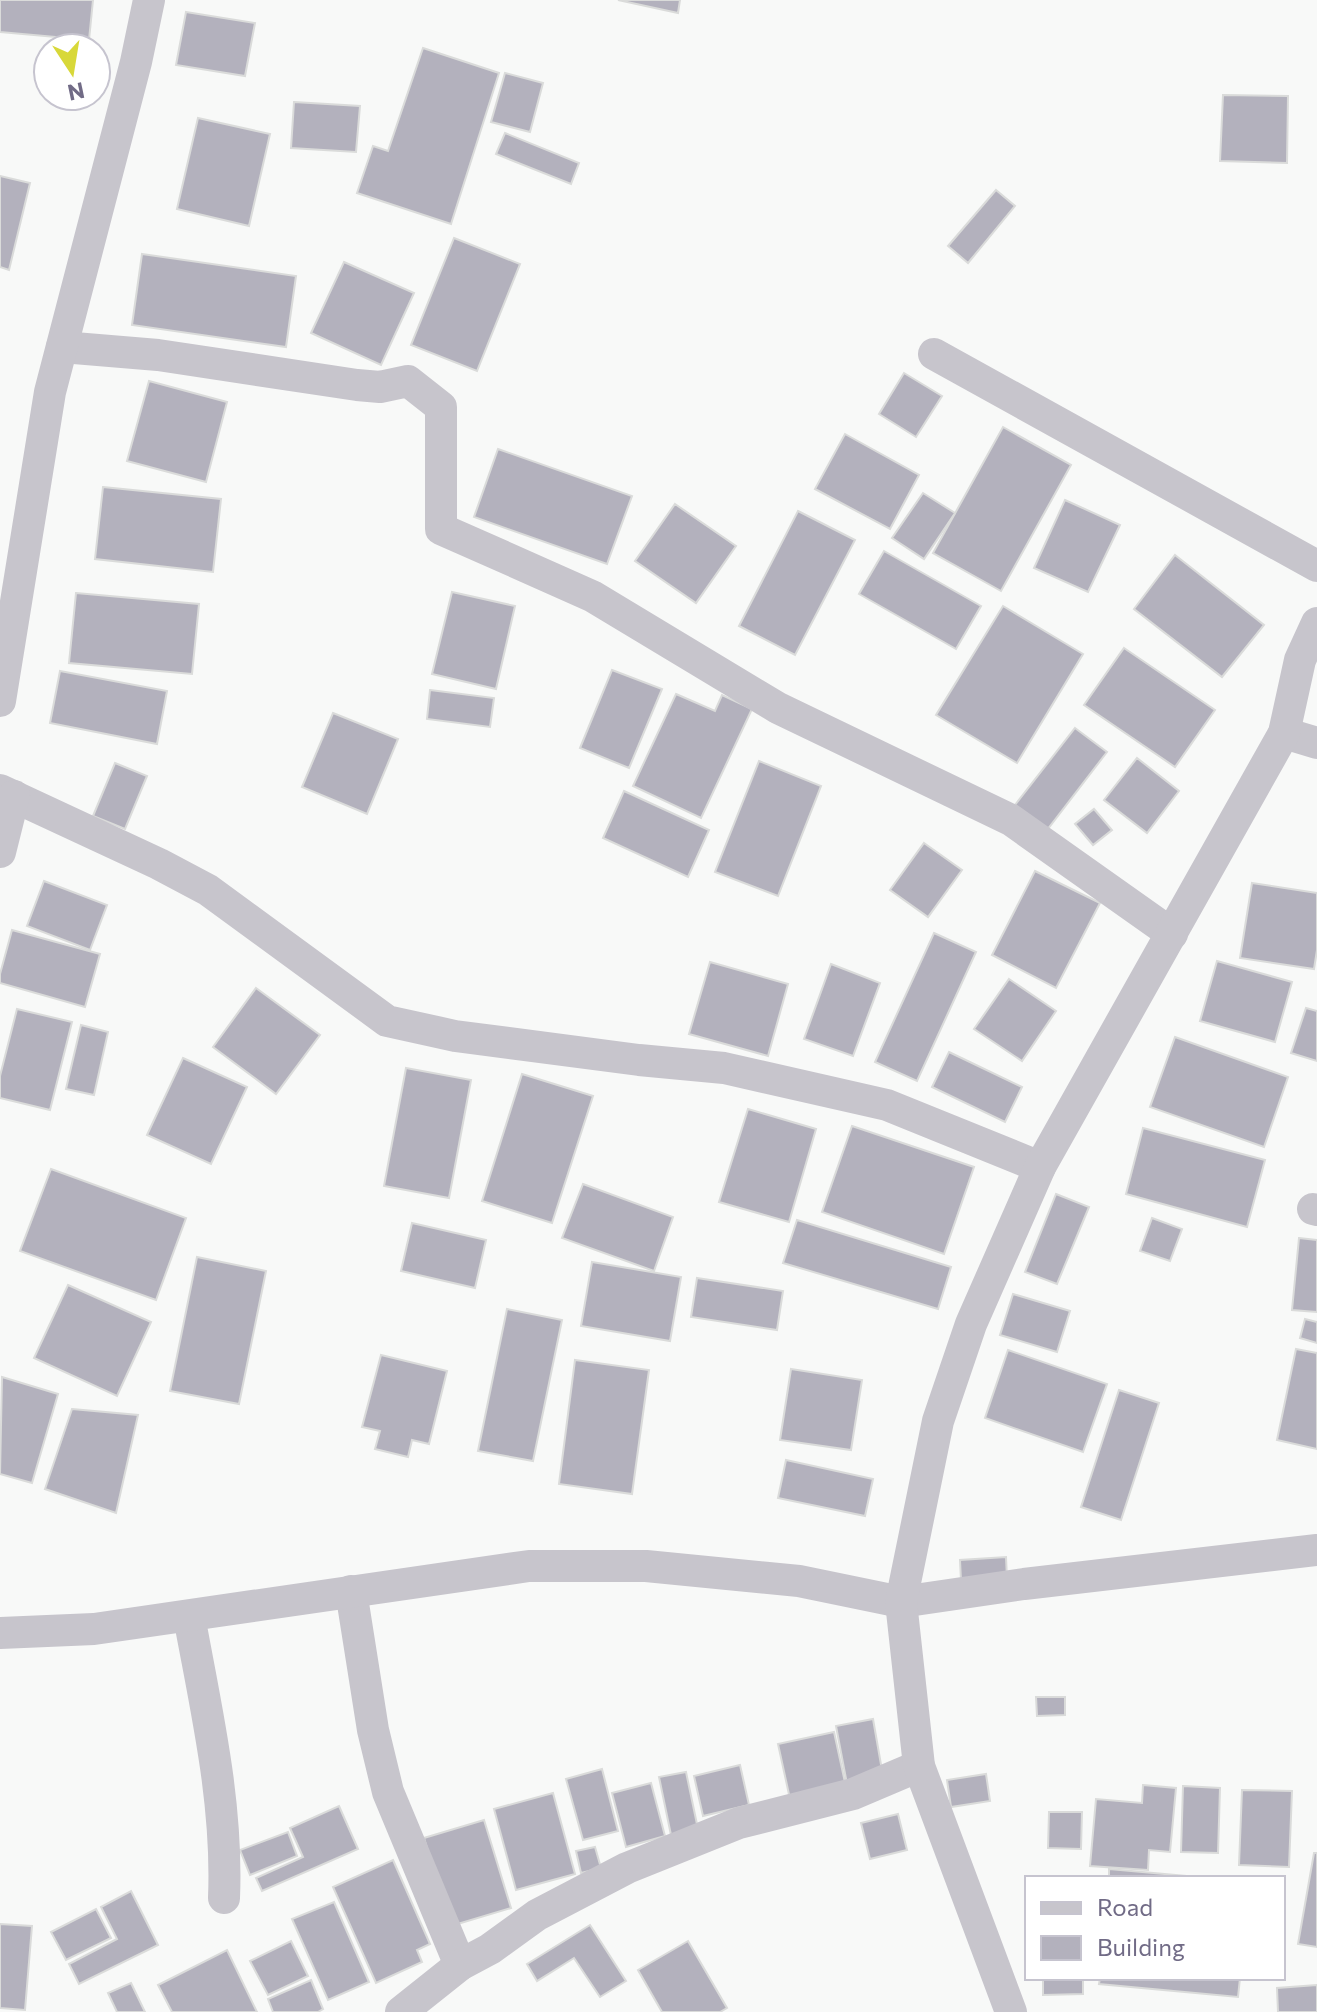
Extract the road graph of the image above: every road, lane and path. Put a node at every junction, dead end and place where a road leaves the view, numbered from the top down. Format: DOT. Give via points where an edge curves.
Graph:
graph roads {
  1 [pos="149,0"];
  2 [pos="62,347"];
  3 [pos="934,354"];
  4 [pos="1317,566"];
  5 [pos="1317,623"];
  6 [pos="0,701"];
  7 [pos="1284,733"];
  8 [pos="1317,743"];
  9 [pos="7,793"];
  10 [pos="0,852"];
  11 [pos="1172,934"];
  12 [pos="1040,1167"];
  13 [pos="1317,1550"];
  14 [pos="351,1591"];
  15 [pos="901,1602"];
  16 [pos="189,1616"];
  17 [pos="0,1633"];
  18 [pos="919,1766"];
  19 [pos="224,1898"];
  20 [pos="460,1965"];
  21 [pos="401,2012"];
  22 [pos="1011,2012"];
  1 -- 2 [label="street"];
  2 -- 6 [label="street" via="50,392"];
  2 -- 11 [label="street" via="158,355 357,385 408,381 441,407 441,529 592,596 778,708 1011,820"];
  3 -- 4 [label="street"];
  5 -- 7 [label="street" via="1300,660"];
  7 -- 8 [label="street"];
  7 -- 11 [label="street"];
  9 -- 10 [label="street"];
  9 -- 12 [label="street" via="208,890 387,1021 455,1036 724,1068 887,1105"];
  11 -- 12 [label="street"];
  12 -- 15 [label="street" via="971,1324 938,1421"];
  13 -- 15 [label="street"];
  14 -- 15 [label="street" via="529,1566 646,1566 799,1581"];
  14 -- 16 [label="street"];
  14 -- 20 [label="street" via="388,1792"];
  15 -- 18 [label="street"];
  16 -- 17 [label="street" via="94,1629"];
  16 -- 19 [label="street" via="223,1806"];
  18 -- 20 [label="street" via="853,1794 739,1823 627,1868 537,1915"];
  18 -- 22 [label="street"];
  20 -- 21 [label="street"];
}
